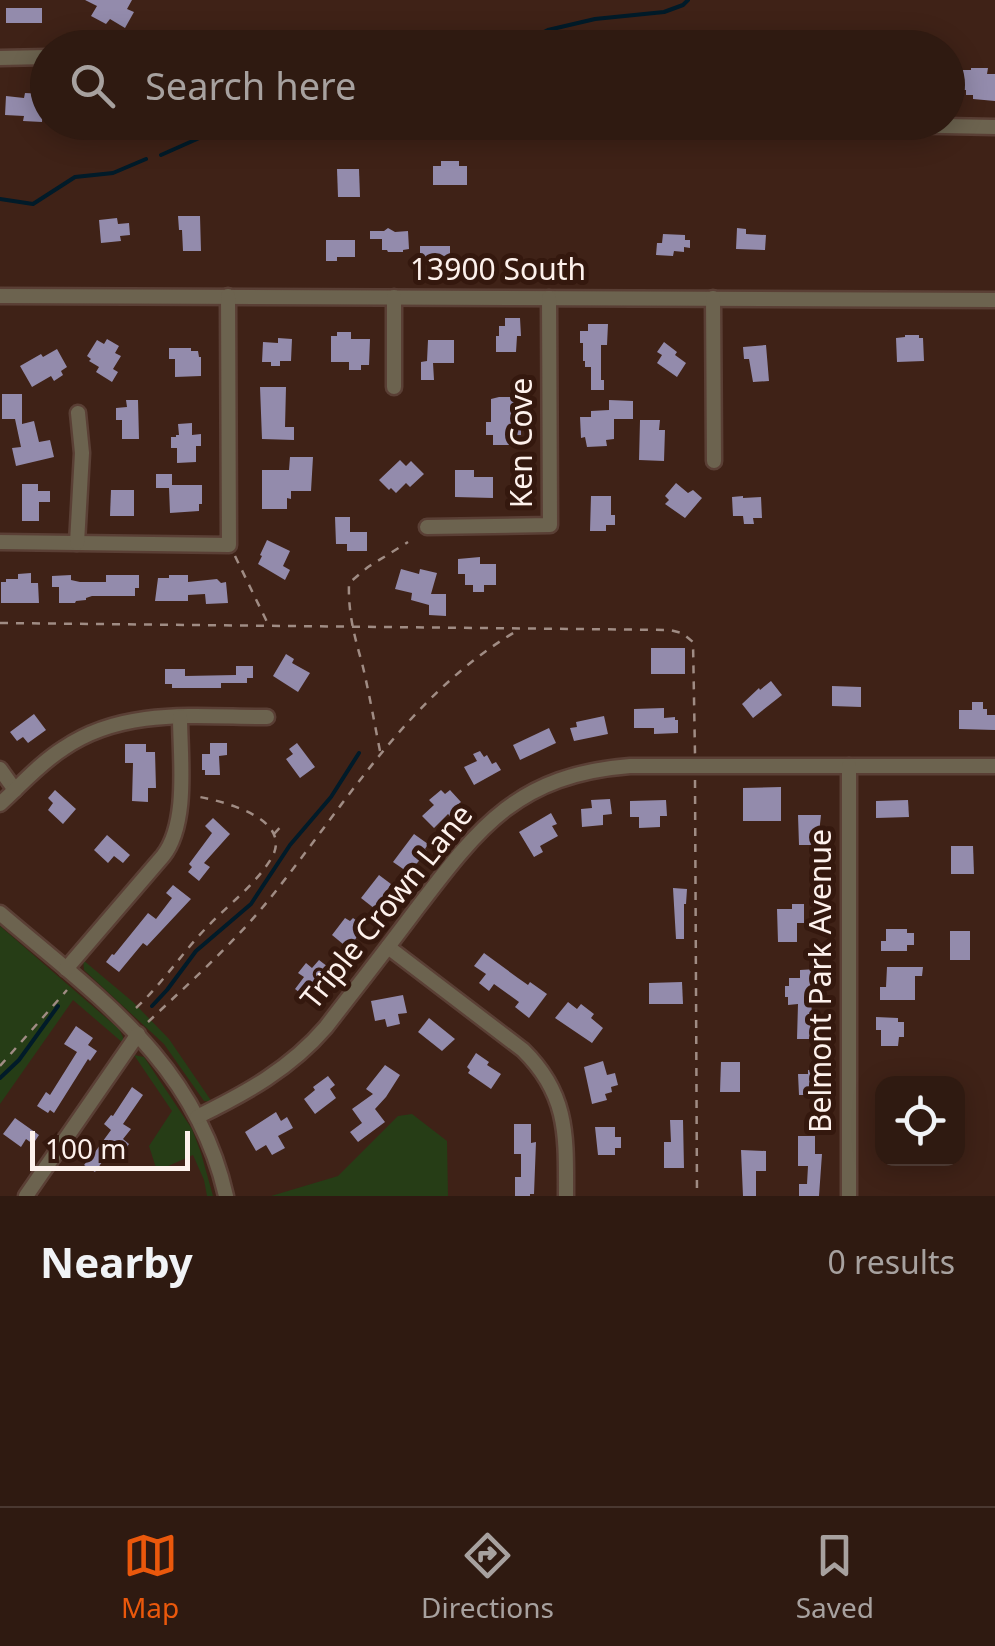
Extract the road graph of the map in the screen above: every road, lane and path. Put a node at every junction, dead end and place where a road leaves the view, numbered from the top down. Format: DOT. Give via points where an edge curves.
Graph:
graph roads {
  1 [pos="30,57"];
  2 [pos="0,58"];
  3 [pos="965,126"];
  4 [pos="995,127"];
  5 [pos="0,296"];
  6 [pos="228,296"];
  7 [pos="394,297"];
  8 [pos="550,298"];
  9 [pos="712,298"];
  10 [pos="995,300"];
  11 [pos="394,386"];
  12 [pos="78,413"];
  13 [pos="714,462"];
  14 [pos="427,527"];
  15 [pos="0,542"];
  16 [pos="408,542"];
  17 [pos="77,543"];
  18 [pos="234,556"];
  19 [pos="0,623"];
  20 [pos="269,625"];
  21 [pos="351,627"];
  22 [pos="524,627"];
  23 [pos="180,716"];
  24 [pos="267,717"];
  25 [pos="380,754"];
  26 [pos="694,755"];
  27 [pos="849,766"];
  28 [pos="995,766"];
  29 [pos="0,769"];
  30 [pos="695,773"];
  31 [pos="16,790"];
  32 [pos="193,796"];
  33 [pos="0,804"];
  34 [pos="284,823"];
  35 [pos="273,835"];
  36 [pos="0,913"];
  37 [pos="388,947"];
  38 [pos="66,969"];
  39 [pos="66,990"];
  40 [pos="136,1008"];
  41 [pos="143,1028"];
  42 [pos="0,1066"];
  43 [pos="198,1118"];
  44 [pos="26,1196"];
  45 [pos="226,1196"];
  46 [pos="566,1196"];
  47 [pos="697,1196"];
  48 [pos="848,1196"];
  1 -- 2 [label="street"];
  3 -- 4 [label="street"];
  5 -- 6 [label="street, 13900 South"];
  6 -- 7 [label="street, 13900 South"];
  6 -- 17 [label="street" via="229,545"];
  7 -- 8 [label="street, 13900 South"];
  7 -- 11 [label="street"];
  8 -- 9 [label="street, 13900 South"];
  8 -- 14 [label="street, Ken Cove" via="550,526"];
  9 -- 10 [label="street, 13900 South"];
  9 -- 13 [label="street"];
  12 -- 17 [label="street"];
  15 -- 17 [label="street"];
  16 -- 21 [label="path" via="349,583"];
  18 -- 20 [label="path"];
  19 -- 20 [label="path"];
  20 -- 21 [label="path"];
  21 -- 22 [label="path"];
  21 -- 25 [label="path"];
  22 -- 25 [label="path" via="434,694"];
  22 -- 26 [label="path" via="682,633 693,642"];
  23 -- 24 [label="street"];
  23 -- 31 [label="street" via="94,731"];
  23 -- 38 [label="street" via="180,809 173,841"];
  25 -- 41 [label="path" via="238,936"];
  27 -- 28 [label="street, Triple Crown Lane"];
  27 -- 37 [label="street, Triple Crown Lane" via="630,766 553,782 517,800 476,834"];
  27 -- 48 [label="street, Belmont Park Avenue"];
  29 -- 31 [label="street"];
  30 -- 47 [label="path"];
  31 -- 33 [label="street"];
  32 -- 35 [label="path" via="237,805"];
  34 -- 35 [label="path"];
  35 -- 40 [label="path" via="271,859"];
  36 -- 38 [label="street"];
  37 -- 43 [label="street, Triple Crown Lane" via="295,1059"];
  37 -- 46 [label="street" via="541,1069 563,1117"];
  38 -- 41 [label="street"];
  39 -- 42 [label="path"];
  41 -- 43 [label="street"];
  41 -- 44 [label="street"];
  43 -- 45 [label="street"];
}
